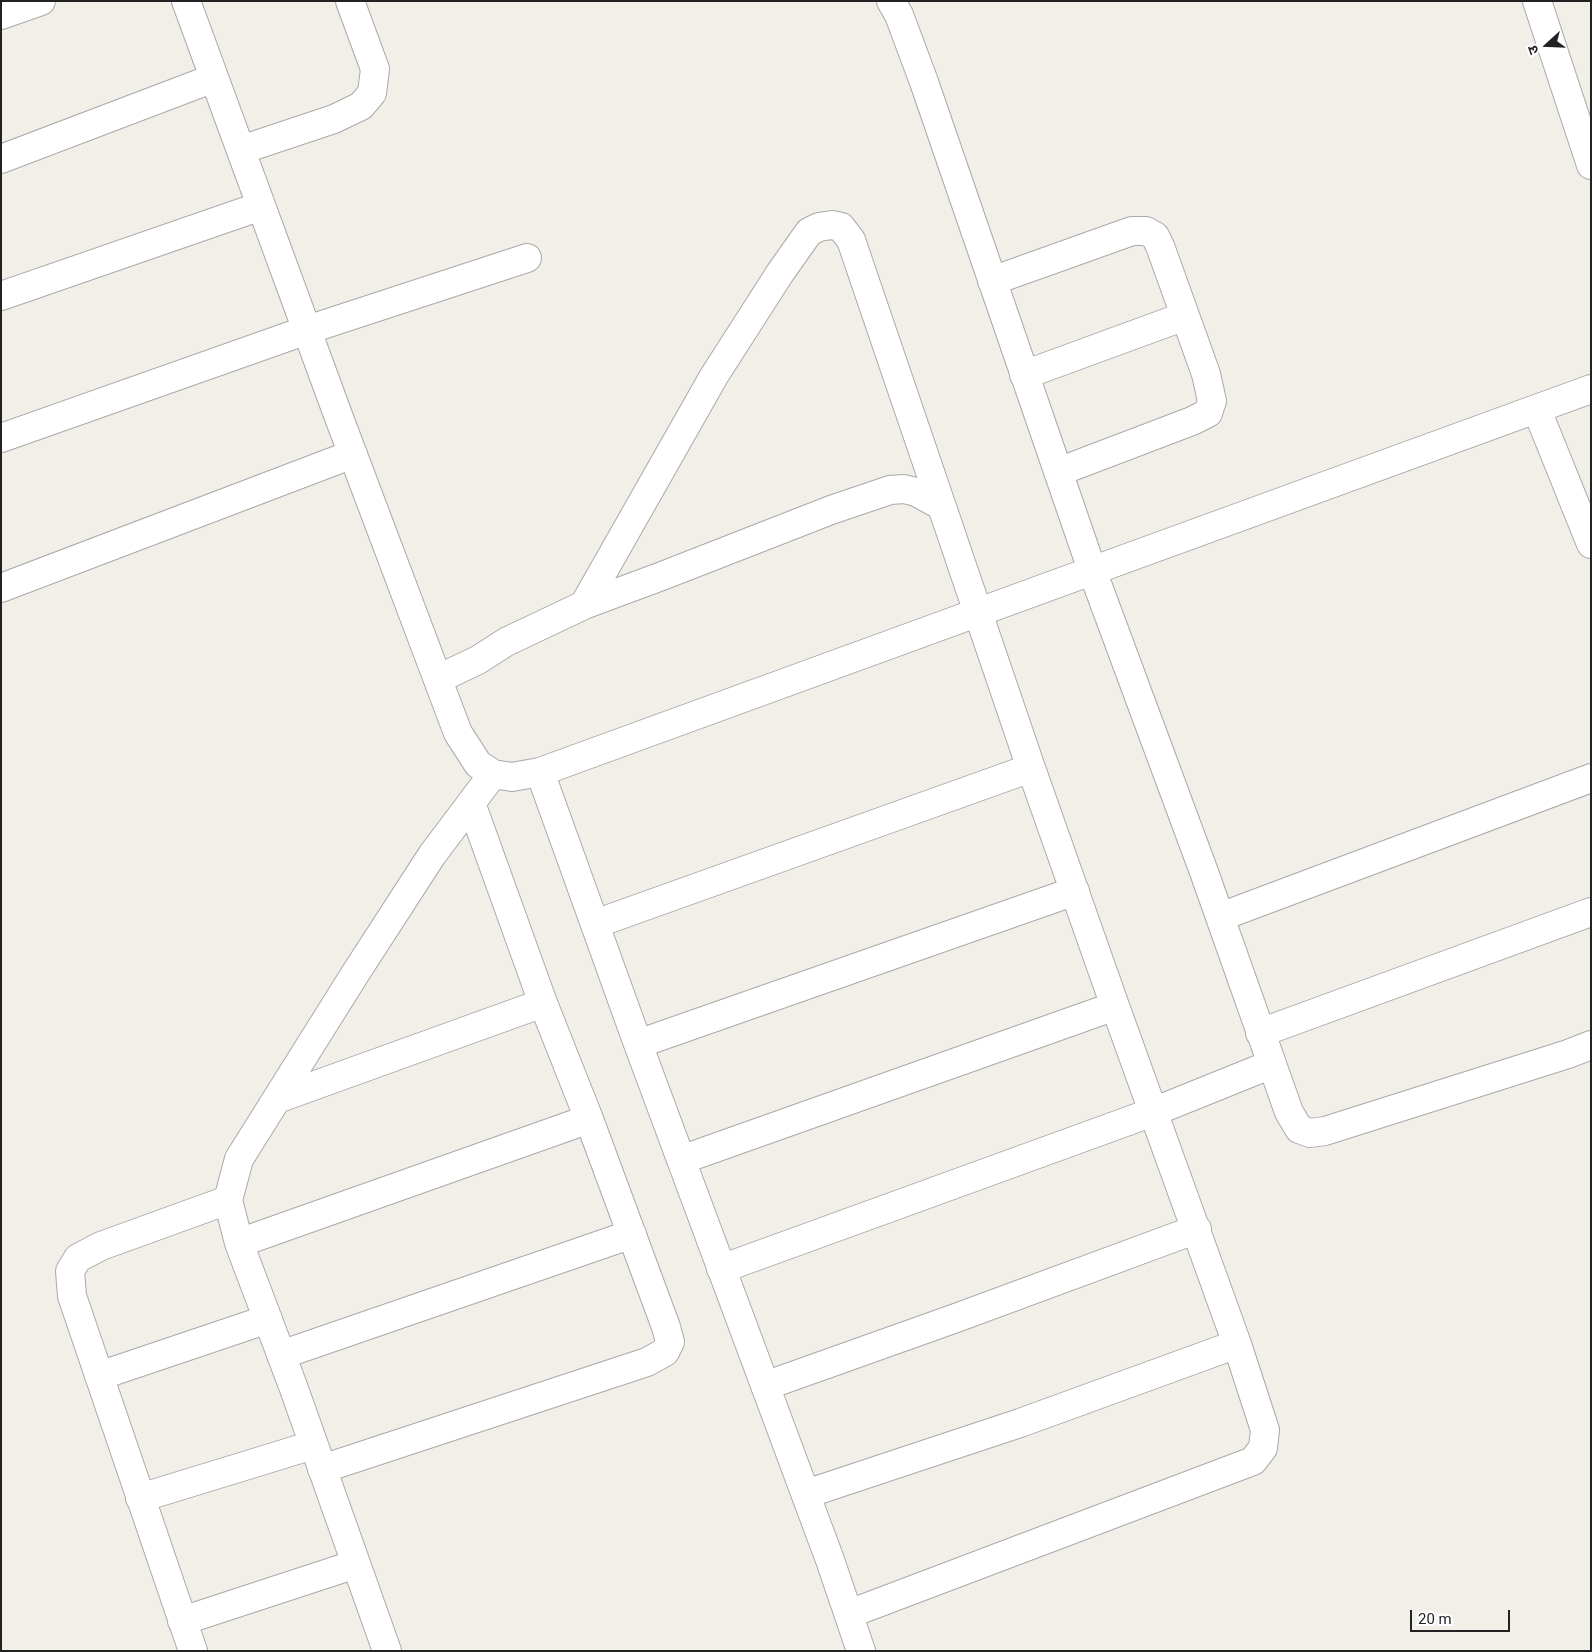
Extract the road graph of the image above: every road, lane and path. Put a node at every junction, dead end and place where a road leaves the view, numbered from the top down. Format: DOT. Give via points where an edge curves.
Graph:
graph roads {
  1 [pos="41,1"];
  2 [pos="186,1"];
  3 [pos="350,1"];
  4 [pos="891,1"];
  5 [pos="1537,1"];
  6 [pos="1,15"];
  7 [pos="214,78"];
  8 [pos="241,150"];
  9 [pos="1,159"];
  10 [pos="1591,165"];
  11 [pos="262,206"];
  12 [pos="527,258"];
  13 [pos="992,281"];
  14 [pos="1,296"];
  15 [pos="1185,316"];
  16 [pos="307,330"];
  17 [pos="1024,375"];
  18 [pos="1591,389"];
  19 [pos="1537,410"];
  20 [pos="1,438"];
  21 [pos="353,454"];
  22 [pos="1058,472"];
  23 [pos="940,505"];
  24 [pos="1591,544"];
  25 [pos="1092,570"];
  26 [pos="1,588"];
  27 [pos="584,605"];
  28 [pos="978,612"];
  29 [pos="438,679"];
  30 [pos="1031,768"];
  31 [pos="540,772"];
  32 [pos="493,774"];
  33 [pos="1591,778"];
  34 [pos="471,803"];
  35 [pos="1075,891"];
  36 [pos="1591,912"];
  37 [pos="1220,917"];
  38 [pos="595,924"];
  39 [pos="543,1003"];
  40 [pos="1115,1006"];
  41 [pos="1260,1033"];
  42 [pos="638,1044"];
  43 [pos="1591,1045"];
  44 [pos="1272,1064"];
  45 [pos="277,1099"];
  46 [pos="1153,1112"];
  47 [pos="589,1119"];
  48 [pos="681,1160"];
  49 [pos="228,1200"];
  50 [pos="1196,1229"];
  51 [pos="632,1234"];
  52 [pos="239,1243"];
  53 [pos="721,1269"];
  54 [pos="268,1319"];
  55 [pos="1237,1344"];
  56 [pos="282,1355"];
  57 [pos="99,1376"];
  58 [pos="765,1386"];
  59 [pos="318,1457"];
  60 [pos="806,1494"];
  61 [pos="140,1498"];
  62 [pos="356,1564"];
  63 [pos="849,1614"];
  64 [pos="182,1620"];
  65 [pos="193,1651"];
  66 [pos="387,1651"];
  67 [pos="861,1651"];
  1 -- 6 [label="street"];
  2 -- 7 [label="street"];
  3 -- 8 [label="street" via="375,70 372,92 361,106 334,119"];
  4 -- 13 [label="street" via="924,82"];
  5 -- 10 [label="street"];
  7 -- 8 [label="street"];
  7 -- 9 [label="street"];
  8 -- 11 [label="street"];
  11 -- 14 [label="street"];
  11 -- 16 [label="street"];
  12 -- 16 [label="street"];
  13 -- 15 [label="street" via="1132,231 1146,231 1155,236 1160,246"];
  13 -- 17 [label="street"];
  15 -- 17 [label="street"];
  15 -- 22 [label="street" via="1206,374 1212,400 1208,412"];
  16 -- 20 [label="street"];
  16 -- 21 [label="street"];
  17 -- 22 [label="street"];
  18 -- 19 [label="street"];
  19 -- 24 [label="street"];
  19 -- 25 [label="street"];
  21 -- 26 [label="street"];
  21 -- 29 [label="street"];
  22 -- 25 [label="street"];
  23 -- 27 [label="street" via="916,492 890,490"];
  23 -- 27 [label="street" via="851,240 841,227 820,227 808,232 714,376"];
  23 -- 28 [label="street"];
  25 -- 28 [label="street"];
  25 -- 37 [label="street"];
  27 -- 29 [label="street"];
  28 -- 30 [label="street"];
  28 -- 31 [label="street"];
  29 -- 32 [label="street" via="458,733 478,764"];
  30 -- 35 [label="street"];
  30 -- 38 [label="street"];
  31 -- 32 [label="street" via="512,777"];
  31 -- 38 [label="street"];
  32 -- 34 [label="street"];
  33 -- 37 [label="street"];
  34 -- 39 [label="street"];
  34 -- 45 [label="street" via="432,855"];
  35 -- 40 [label="street"];
  35 -- 42 [label="street"];
  36 -- 41 [label="street"];
  37 -- 41 [label="street"];
  38 -- 42 [label="street"];
  39 -- 45 [label="street"];
  39 -- 47 [label="street"];
  40 -- 46 [label="street"];
  40 -- 48 [label="street"];
  41 -- 44 [label="street"];
  42 -- 48 [label="street"];
  43 -- 44 [label="street" via="1335,1128 1310,1133 1299,1129 1289,1112"];
  44 -- 46 [label="street"];
  45 -- 49 [label="street" via="239,1159"];
  46 -- 50 [label="street"];
  46 -- 53 [label="street"];
  47 -- 51 [label="street"];
  47 -- 52 [label="street"];
  48 -- 53 [label="street"];
  49 -- 52 [label="street"];
  49 -- 57 [label="street" via="101,1246 78,1258 70,1271 72,1296"];
  50 -- 55 [label="street"];
  50 -- 58 [label="street"];
  51 -- 56 [label="street"];
  51 -- 59 [label="street" via="666,1327 670,1342 665,1352 647,1362"];
  52 -- 54 [label="street"];
  53 -- 58 [label="street"];
  54 -- 56 [label="street"];
  54 -- 57 [label="street"];
  55 -- 60 [label="street" via="1020,1423"];
  55 -- 63 [label="street" via="1265,1430 1263,1448 1253,1461"];
  56 -- 59 [label="street"];
  57 -- 61 [label="street"];
  58 -- 60 [label="street"];
  59 -- 61 [label="street"];
  59 -- 62 [label="street"];
  60 -- 63 [label="street"];
  61 -- 64 [label="street"];
  62 -- 64 [label="street"];
  62 -- 66 [label="street"];
  63 -- 67 [label="street"];
  64 -- 65 [label="street"];
}
